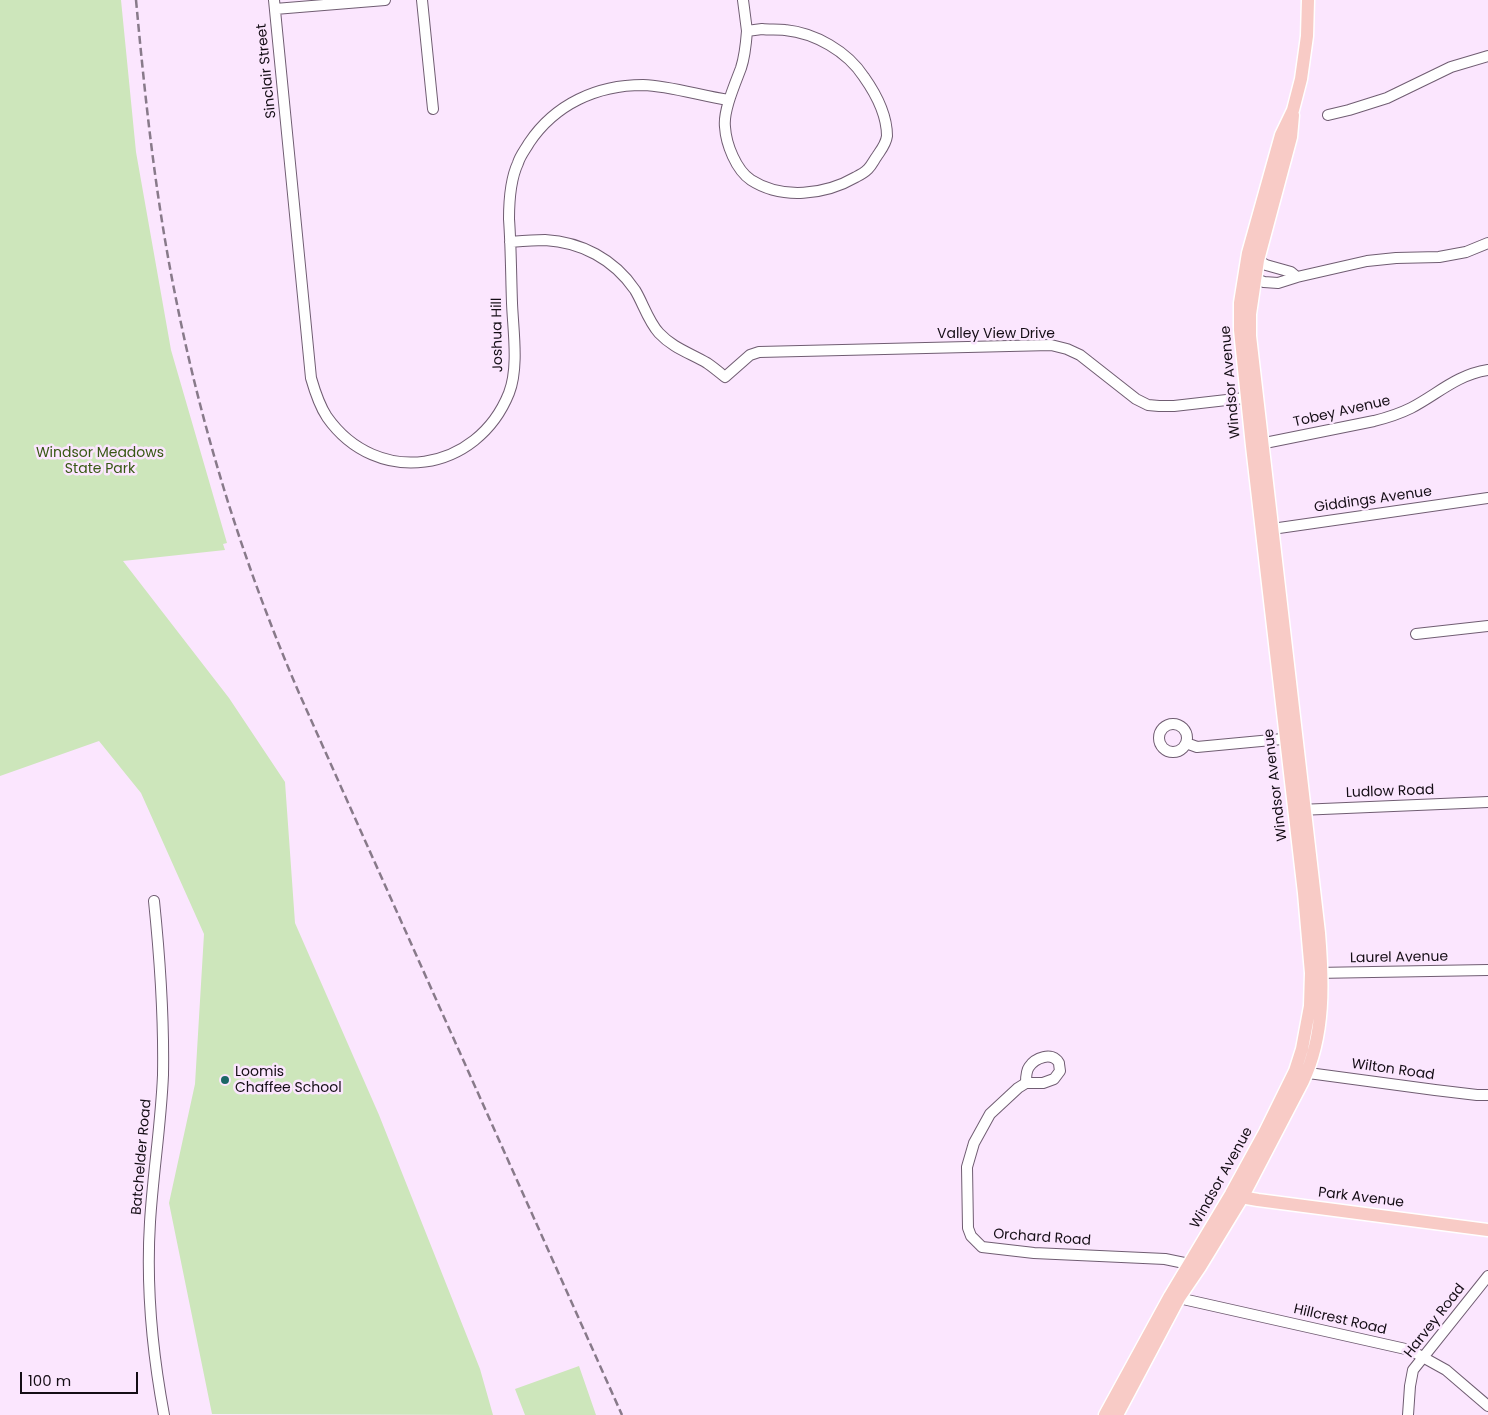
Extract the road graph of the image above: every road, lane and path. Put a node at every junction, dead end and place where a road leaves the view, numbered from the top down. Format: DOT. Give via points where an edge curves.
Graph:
graph roads {
  1 [pos="385,0"];
  2 [pos="422,0"];
  3 [pos="743,0"];
  4 [pos="1308,0"];
  5 [pos="274,5"];
  6 [pos="747,31"];
  7 [pos="1488,56"];
  8 [pos="729,100"];
  9 [pos="433,109"];
  10 [pos="1328,115"];
  11 [pos="288,140"];
  12 [pos="510,242"];
  13 [pos="1488,243"];
  14 [pos="1253,256"];
  15 [pos="1250,276"];
  16 [pos="1297,277"];
  17 [pos="1488,370"];
  18 [pos="1252,397"];
  19 [pos="1257,445"];
  20 [pos="1488,498"];
  21 [pos="1267,529"];
  22 [pos="1488,626"];
  23 [pos="1416,634"];
  24 [pos="1291,738"];
  25 [pos="1186,743"];
  26 [pos="1488,802"];
  27 [pos="1299,810"];
  28 [pos="154,901"];
  29 [pos="1488,970"];
  30 [pos="1317,973"];
  31 [pos="1301,1072"];
  32 [pos="1026,1083"];
  33 [pos="1488,1095"];
  34 [pos="1236,1196"];
  35 [pos="1488,1230"];
  36 [pos="1195,1266"];
  37 [pos="1488,1276"];
  38 [pos="1175,1297"];
  39 [pos="1423,1356"];
  40 [pos="1488,1406"];
  41 [pos="164,1415"];
  42 [pos="1105,1415"];
  43 [pos="1117,1415"];
  44 [pos="1408,1415"];
  1 -- 5 [label="street"];
  2 -- 9 [label="street"];
  3 -- 6 [label="street"];
  4 -- 14 [label="main road, Windsor Avenue" via="1306,51 1301,79 1293,110 1281,134"];
  5 -- 11 [label="street, Sinclair Street"];
  6 -- 8 [label="street" via="746,51"];
  6 -- 8 [label="street" via="786,30 829,44 855,66 874,90 885,121 887,138 868,170 848,182 822,190 792,193 769,189 749,179 735,162 724,125"];
  7 -- 10 [label="street" via="1451,68 1387,98"];
  8 -- 12 [label="street, Joshua Hill" via="645,85 607,88 575,100 546,122 518,162 509,203"];
  11 -- 12 [label="street, Joshua Hill" via="311,378 327,416 342,434 366,452 401,462 437,460 470,445 496,418 513,380"];
  12 -- 18 [label="street, Valley View Drive" via="544,240 570,244 614,265 633,287 657,331 680,350 725,377 750,354 759,352 1051,345 1080,356 1148,405 1174,406"];
  13 -- 16 [label="street" via="1466,252 1439,257 1367,261"];
  14 -- 15 [label="main road, Windsor Avenue"];
  14 -- 16 [label="street" via="1266,266 1291,272"];
  15 -- 16 [label="street" via="1278,283"];
  15 -- 18 [label="main road, Windsor Avenue" via="1240,304 1240,330 1241,354"];
  17 -- 19 [label="street, Tobey Avenue" via="1463,376 1411,408 1374,422"];
  18 -- 19 [label="main road, Windsor Avenue"];
  19 -- 21 [label="main road, Windsor Avenue"];
  20 -- 21 [label="street, Giddings Avenue"];
  21 -- 24 [label="main road, Windsor Avenue"];
  22 -- 23 [label="street"];
  24 -- 25 [label="street" via="1196,747"];
  24 -- 27 [label="main road, Windsor Avenue"];
  26 -- 27 [label="street, Ludlow Road"];
  27 -- 30 [label="main road, Windsor Avenue" via="1304,893"];
  28 -- 41 [label="street, Batchelder Road" via="162,996 163,1077 150,1224 150,1313"];
  29 -- 30 [label="street, Laurel Avenue"];
  30 -- 31 [label="main road, Windsor Avenue" via="1302,1049"];
  31 -- 33 [label="street, Wilton Road"];
  31 -- 34 [label="main road, Windsor Avenue" via="1255,1151"];
  32 -- 36 [label="street, Orchard Road" via="990,1114 974,1142 966,1167 968,1228 978,1244 1034,1253 1165,1259"];
  34 -- 35 [label="main road, Park Avenue"];
  34 -- 36 [label="main road, Windsor Avenue"];
  36 -- 38 [label="main road, Windsor Avenue"];
  37 -- 39 [label="street, Harvey Road"];
  38 -- 39 [label="street, Hillcrest Road" via="1410,1350"];
  38 -- 42 [label="main road, Windsor Avenue"];
  38 -- 43 [label="main road, Windsor Avenue"];
  39 -- 40 [label="street, Hillcrest Road" via="1446,1370"];
  39 -- 44 [label="street, Harvey Road" via="1413,1370"];
}
